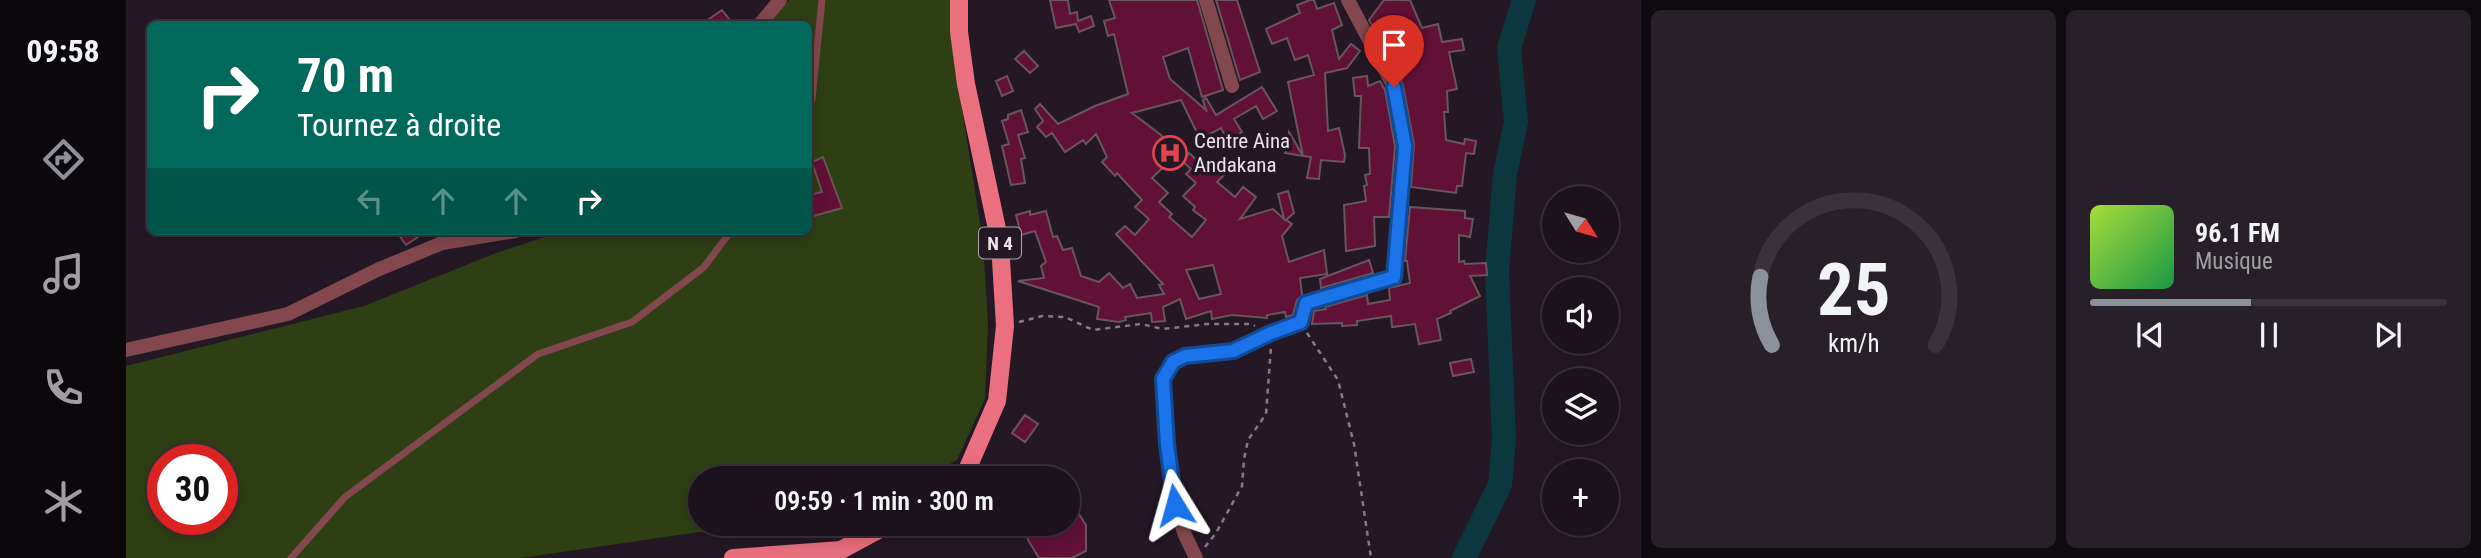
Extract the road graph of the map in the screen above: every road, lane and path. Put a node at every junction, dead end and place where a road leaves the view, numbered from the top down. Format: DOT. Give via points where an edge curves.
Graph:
graph roads {
  1 [pos="780,0"];
  2 [pos="822,0"];
  3 [pos="959,0"];
  4 [pos="1206,0"];
  5 [pos="1348,0"];
  6 [pos="762,21"];
  7 [pos="1232,86"];
  8 [pos="812,99"];
  9 [pos="491,235"];
  10 [pos="728,235"];
  11 [pos="1301,322"];
  12 [pos="1004,326"];
  13 [pos="1271,333"];
  14 [pos="126,350"];
  15 [pos="969,466"];
  16 [pos="867,536"];
  17 [pos="1200,554"];
  18 [pos="291,558"];
  19 [pos="733,558"];
  20 [pos="1371,558"];
  1 -- 6 [label="street"];
  2 -- 8 [label="lane"];
  3 -- 12 [label="main road, N 4" via="966,84 1000,243"];
  4 -- 7 [label="street"];
  5 -- 11 [label="street" via="1394,87 1405,146 1394,277 1306,303"];
  9 -- 14 [label="street" via="442,243 288,314"];
  10 -- 18 [label="lane" via="704,267 632,322 538,354 345,497"];
  11 -- 13 [label="street"];
  11 -- 20 [label="path" via="1338,380 1354,444"];
  12 -- 13 [label="path" via="1042,316 1065,317 1093,330 1141,324 1163,329 1251,324"];
  12 -- 15 [label="main road, N 4" via="997,401"];
  13 -- 17 [label="path" via="1266,414 1248,440 1242,485"];
  13 -- 17 [label="street" via="1233,351 1185,356 1173,362 1163,379 1175,505 1185,535"];
  16 -- 19 [label="main road" via="841,550"];
}
